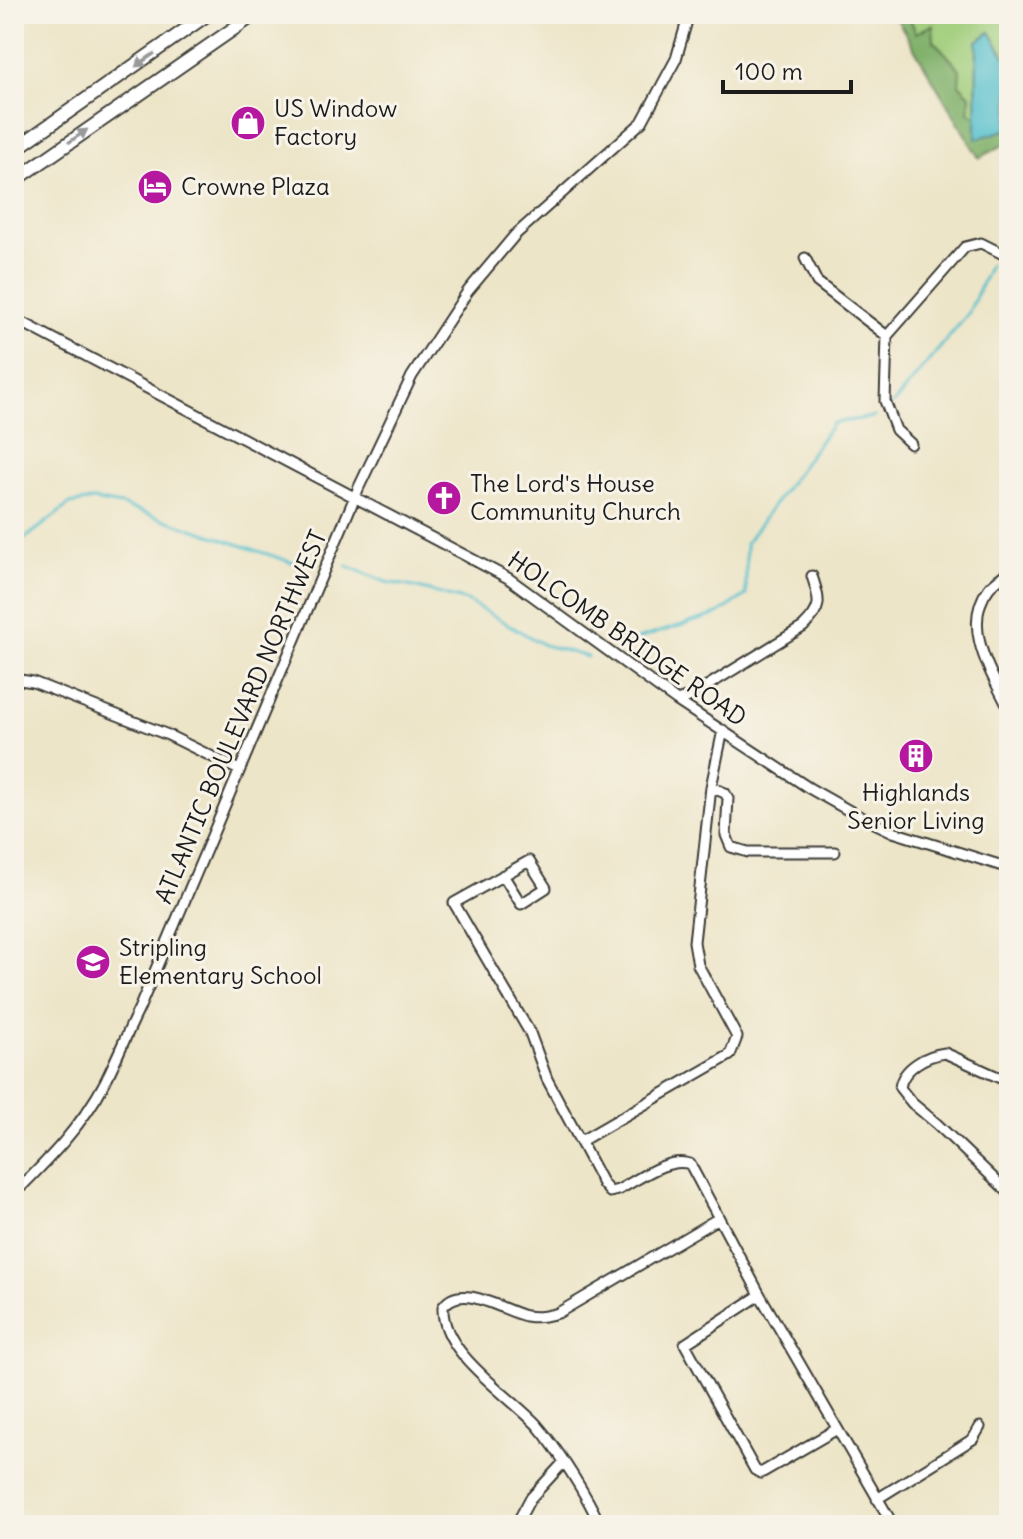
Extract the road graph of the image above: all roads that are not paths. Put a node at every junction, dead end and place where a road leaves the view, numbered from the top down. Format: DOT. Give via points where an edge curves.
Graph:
graph roads {
  1 [pos="255,14"];
  2 [pos="689,14"];
  3 [pos="200,16"];
  4 [pos="14,150"];
  5 [pos="14,181"];
  6 [pos="1009,257"];
  7 [pos="805,258"];
  8 [pos="14,318"];
  9 [pos="887,336"];
  10 [pos="911,444"];
  11 [pos="354,497"];
  12 [pos="1009,571"];
  13 [pos="812,576"];
  14 [pos="14,679"];
  15 [pos="677,701"];
  16 [pos="1009,709"];
  17 [pos="723,730"];
  18 [pos="239,770"];
  19 [pos="711,787"];
  20 [pos="835,852"];
  21 [pos="1009,868"];
  22 [pos="503,875"];
  23 [pos="1009,1082"];
  24 [pos="581,1141"];
  25 [pos="1009,1193"];
  26 [pos="14,1194"];
  27 [pos="719,1218"];
  28 [pos="760,1295"];
  29 [pos="980,1427"];
  30 [pos="837,1429"];
  31 [pos="563,1463"];
  32 [pos="877,1499"];
  33 [pos="516,1525"];
  34 [pos="600,1525"];
  35 [pos="893,1525"];
  5 -- 1 [label="highway, one-way"];
  2 -- 11 [label="street, ATLANTIC BOULEVARD NORTHWEST" via="676,59 642,122 515,235 468,291 412,376"];
  3 -- 4 [label="highway, one-way"];
  6 -- 9 [label="street" via="981,243 965,247"];
  7 -- 9 [label="street" via="817,282"];
  8 -- 11 [label="street, HOLCOMB BRIDGE ROAD"];
  9 -- 10 [label="street" via="885,401 896,430"];
  11 -- 15 [label="street, HOLCOMB BRIDGE ROAD" via="508,578"];
  11 -- 18 [label="street, ATLANTIC BOULEVARD NORTHWEST"];
  12 -- 16 [label="street" via="989,588 979,612 978,647"];
  13 -- 15 [label="street" via="820,600 815,616"];
  14 -- 18 [label="street" via="168,735"];
  15 -- 17 [label="street, HOLCOMB BRIDGE ROAD"];
  17 -- 19 [label="street"];
  17 -- 21 [label="street, HOLCOMB BRIDGE ROAD" via="863,818"];
  18 -- 26 [label="street, ATLANTIC BOULEVARD NORTHWEST" via="104,1083 80,1122"];
  19 -- 20 [label="street" via="728,798 726,835 731,847 748,852"];
  19 -- 24 [label="street" via="694,942 698,965 737,1037 736,1046 730,1055"];
  22 -- 22 [label="street" via="529,861 546,888 521,904"];
  22 -- 24 [label="street" via="454,903 530,1033 547,1079"];
  23 -- 25 [label="street" via="952,1054 921,1061 900,1084 924,1114"];
  24 -- 27 [label="street" via="610,1192 671,1163 690,1164"];
  27 -- 28 [label="street"];
  27 -- 31 [label="street" via="558,1313 527,1316 472,1297 452,1298 443,1307 451,1339 538,1426"];
  28 -- 30 [label="street"];
  28 -- 30 [label="street" via="685,1344 755,1470 761,1473"];
  29 -- 32 [label="street" via="973,1439"];
  30 -- 32 [label="street"];
  31 -- 33 [label="street" via="530,1499"];
  31 -- 34 [label="street"];
  32 -- 35 [label="street"];
}
